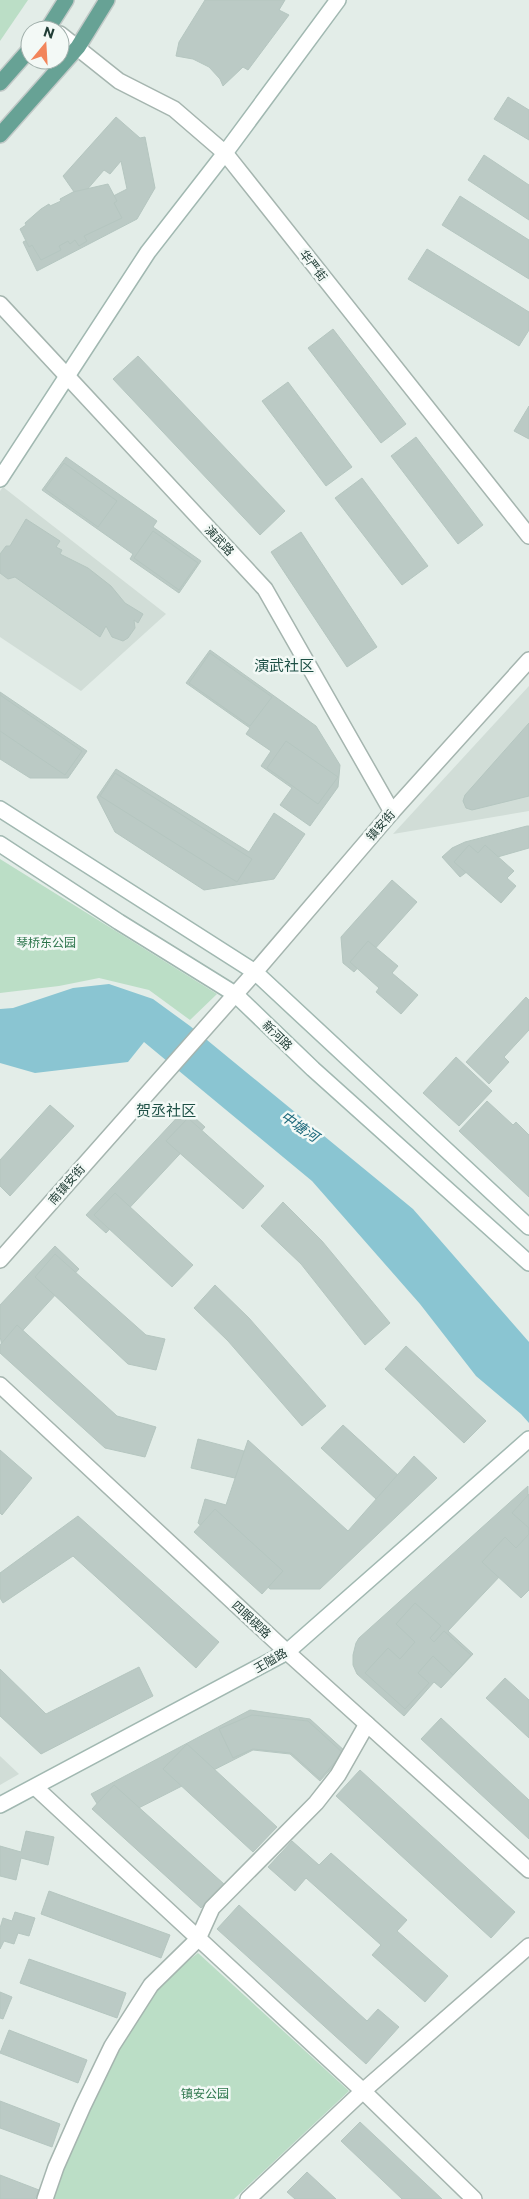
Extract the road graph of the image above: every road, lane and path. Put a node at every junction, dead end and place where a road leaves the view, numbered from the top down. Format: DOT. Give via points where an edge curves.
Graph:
graph roads {
  1 [pos="66,0"];
  2 [pos="107,0"];
  3 [pos="338,0"];
  4 [pos="57,20"];
  5 [pos="70,42"];
  6 [pos="78,47"];
  7 [pos="20,60"];
  8 [pos="0,83"];
  9 [pos="0,135"];
  10 [pos="225,153"];
  11 [pos="0,304"];
  12 [pos="67,375"];
  13 [pos="0,479"];
  14 [pos="529,536"];
  15 [pos="529,660"];
  16 [pos="0,810"];
  17 [pos="392,812"];
  18 [pos="0,844"];
  19 [pos="254,972"];
  20 [pos="235,994"];
  21 [pos="529,1227"];
  22 [pos="0,1260"];
  23 [pos="529,1263"];
  24 [pos="0,1385"];
  25 [pos="529,1439"];
  26 [pos="287,1652"];
  27 [pos="367,1724"];
  28 [pos="35,1787"];
  29 [pos="0,1805"];
  30 [pos="529,1870"];
  31 [pos="198,1938"];
  32 [pos="529,1946"];
  33 [pos="363,2091"];
  34 [pos="45,2199"];
  35 [pos="248,2199"];
  36 [pos="474,2199"];
  1 -- 4 [label="main road"];
  2 -- 6 [label="main road"];
  3 -- 10 [label="street"];
  5 -- 6 [label="street, 华严街"];
  6 -- 9 [label="main road"];
  6 -- 10 [label="street, 华严街" via="119,80 174,109"];
  7 -- 8 [label="main road"];
  10 -- 12 [label="street" via="148,252"];
  10 -- 14 [label="street, 华严街"];
  11 -- 12 [label="street, 演武路"];
  12 -- 13 [label="street"];
  12 -- 17 [label="street, 演武路" via="265,589"];
  15 -- 17 [label="street, 镇安街"];
  16 -- 19 [label="street"];
  17 -- 19 [label="street, 镇安街"];
  18 -- 20 [label="street, 新河路"];
  19 -- 20 [label="street, 镇安街"];
  19 -- 21 [label="street"];
  20 -- 22 [label="street, 南镇安街"];
  20 -- 23 [label="street, 新河路"];
  24 -- 26 [label="street, 四眼碶路"];
  25 -- 26 [label="street, 王隘路"];
  26 -- 27 [label="street, 四眼碶路"];
  26 -- 28 [label="street, 王隘路"];
  27 -- 30 [label="street, 四眼碶路"];
  27 -- 31 [label="street" via="338,1775 316,1803 212,1908"];
  28 -- 29 [label="street, 王隘路"];
  28 -- 31 [label="street"];
  31 -- 33 [label="street"];
  31 -- 34 [label="street" via="151,1985 112,2046 82,2106"];
  32 -- 33 [label="street"];
  33 -- 35 [label="street"];
  33 -- 36 [label="street"];
}
